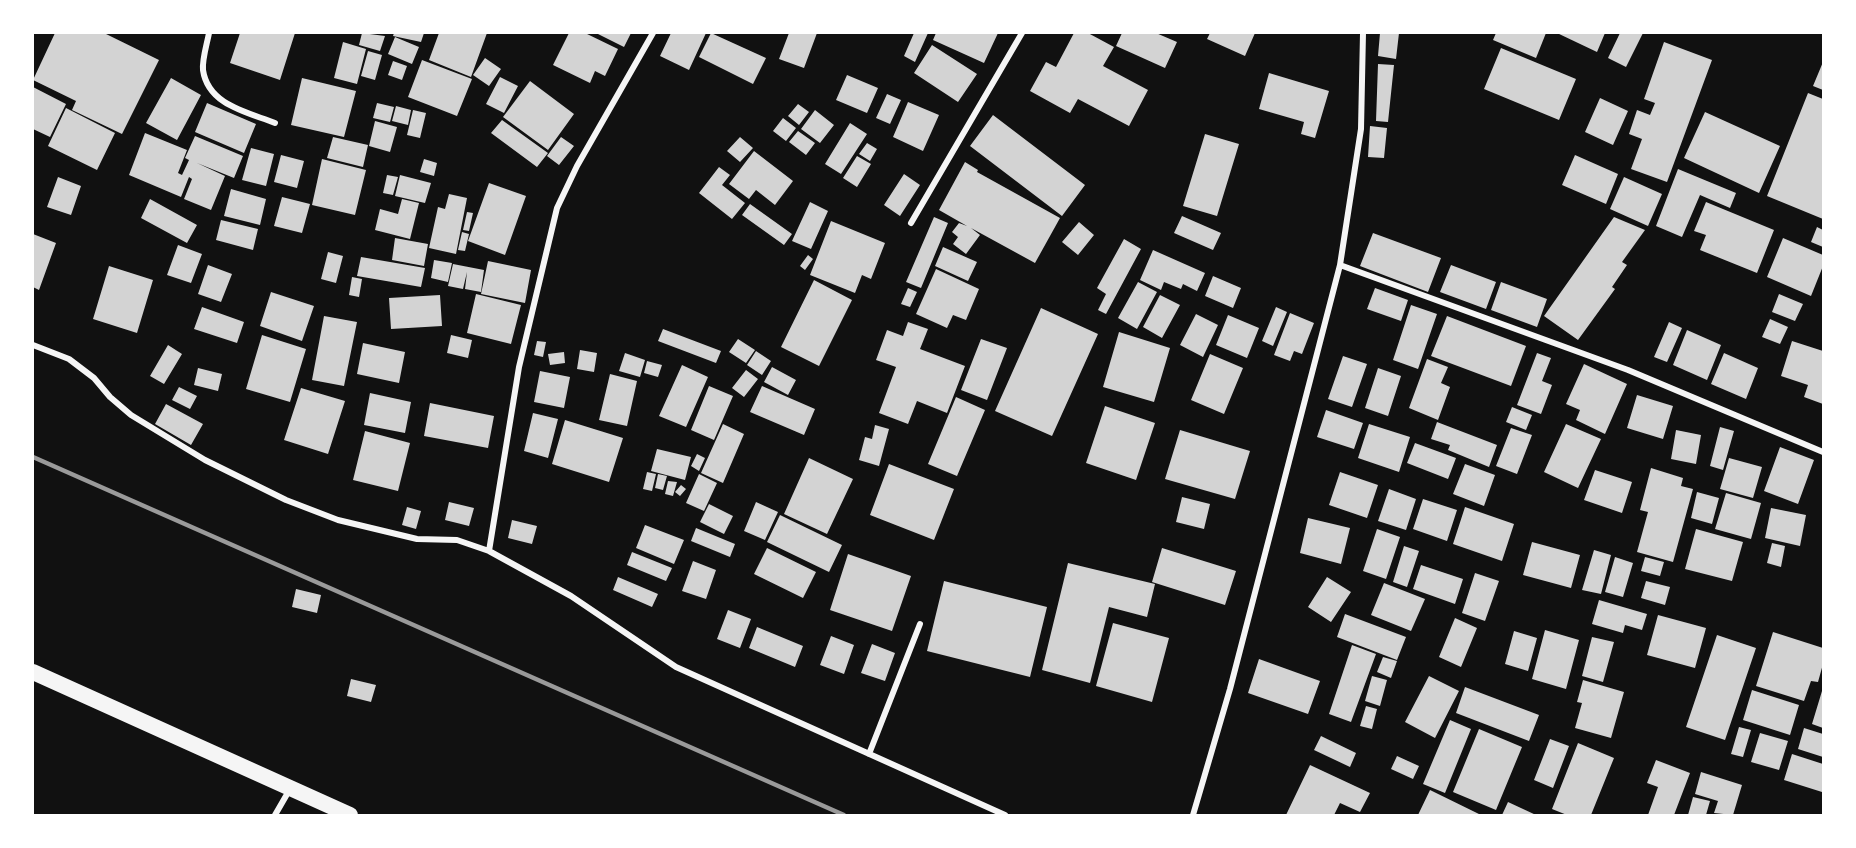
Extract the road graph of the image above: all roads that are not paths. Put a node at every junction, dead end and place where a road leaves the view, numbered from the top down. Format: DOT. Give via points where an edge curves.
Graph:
graph roads {
  1 [pos="209,33"];
  2 [pos="653,33"];
  3 [pos="1022,33"];
  4 [pos="1363,33"];
  5 [pos="275,123"];
  6 [pos="911,224"];
  7 [pos="1340,265"];
  8 [pos="33,345"];
  9 [pos="1823,452"];
  10 [pos="489,551"];
  11 [pos="920,624"];
  12 [pos="33,672"];
  13 [pos="869,754"];
  14 [pos="290,789"];
  15 [pos="275,815"];
  16 [pos="350,815"];
  17 [pos="1005,815"];
  18 [pos="1193,815"];
  1 -- 5 [label="street" via="203,68 208,87 219,100"];
  2 -- 10 [label="street" via="557,208 519,367"];
  3 -- 6 [label="street"];
  4 -- 7 [label="street" via="1360,129"];
  7 -- 9 [label="street" via="1628,370"];
  7 -- 18 [label="street" via="1230,689"];
  8 -- 10 [label="street" via="69,359 131,415 205,460 286,500 338,520 417,539 456,540"];
  10 -- 13 [label="street" via="570,596 676,667"];
  11 -- 13 [label="street"];
  12 -- 14 [label="highway"];
  13 -- 17 [label="street"];
  14 -- 15 [label="street"];
  14 -- 16 [label="highway"];
}
